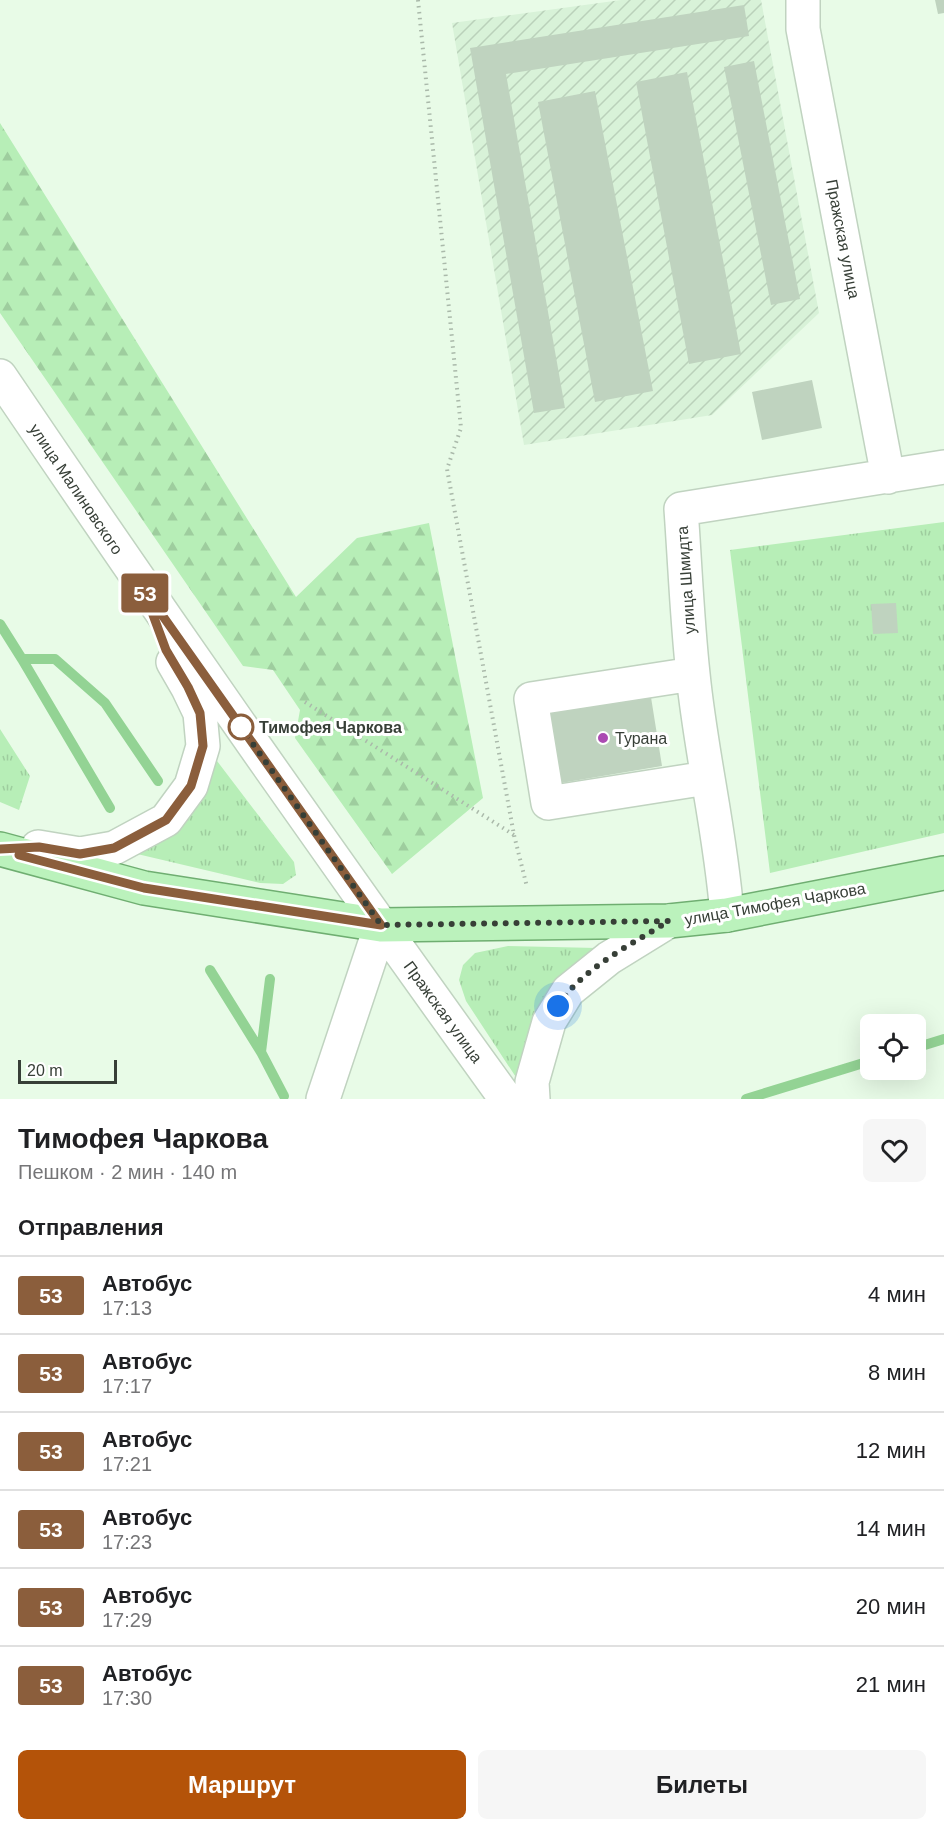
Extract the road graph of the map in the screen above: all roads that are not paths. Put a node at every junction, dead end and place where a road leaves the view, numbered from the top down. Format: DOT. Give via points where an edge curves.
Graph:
graph roads {
  1 [pos="803,0"];
  2 [pos="0,376"];
  3 [pos="944,467"];
  4 [pos="888,477"];
  5 [pos="143,588"];
  6 [pos="693,674"];
  7 [pos="707,778"];
  8 [pos="0,849"];
  9 [pos="944,873"];
  10 [pos="727,915"];
  11 [pos="669,921"];
  12 [pos="381,925"];
  13 [pos="323,1099"];
  14 [pos="506,1099"];
  15 [pos="533,1099"];
  1 -- 4 [label="street, Пражская улица" via="803,29"];
  2 -- 5 [label="street, улица Малиновского"];
  3 -- 4 [label="street, улица Шмидта"];
  4 -- 6 [label="street, улица Шмидта" via="681,509"];
  5 -- 8 [label="street" via="166,650 200,713 203,746 191,786 166,820 114,848 80,854 39,847"];
  5 -- 12 [label="street, улица Малиновского"];
  6 -- 7 [label="street, улица Шмидта"];
  6 -- 7 [label="street" via="531,699 548,803"];
  7 -- 10 [label="street, улица Шмидта"];
  8 -- 12 [label="main road, улица Тимофея Чаркова" via="144,888"];
  9 -- 10 [label="main road, улица Тимофея Чаркова"];
  10 -- 11 [label="main road, улица Тимофея Чаркова"];
  11 -- 12 [label="main road, улица Тимофея Чаркова"];
  11 -- 15 [label="street" via="609,958 567,991 549,1022 532,1082"];
  12 -- 13 [label="street"];
  12 -- 14 [label="street, Пражская улица"];
}
